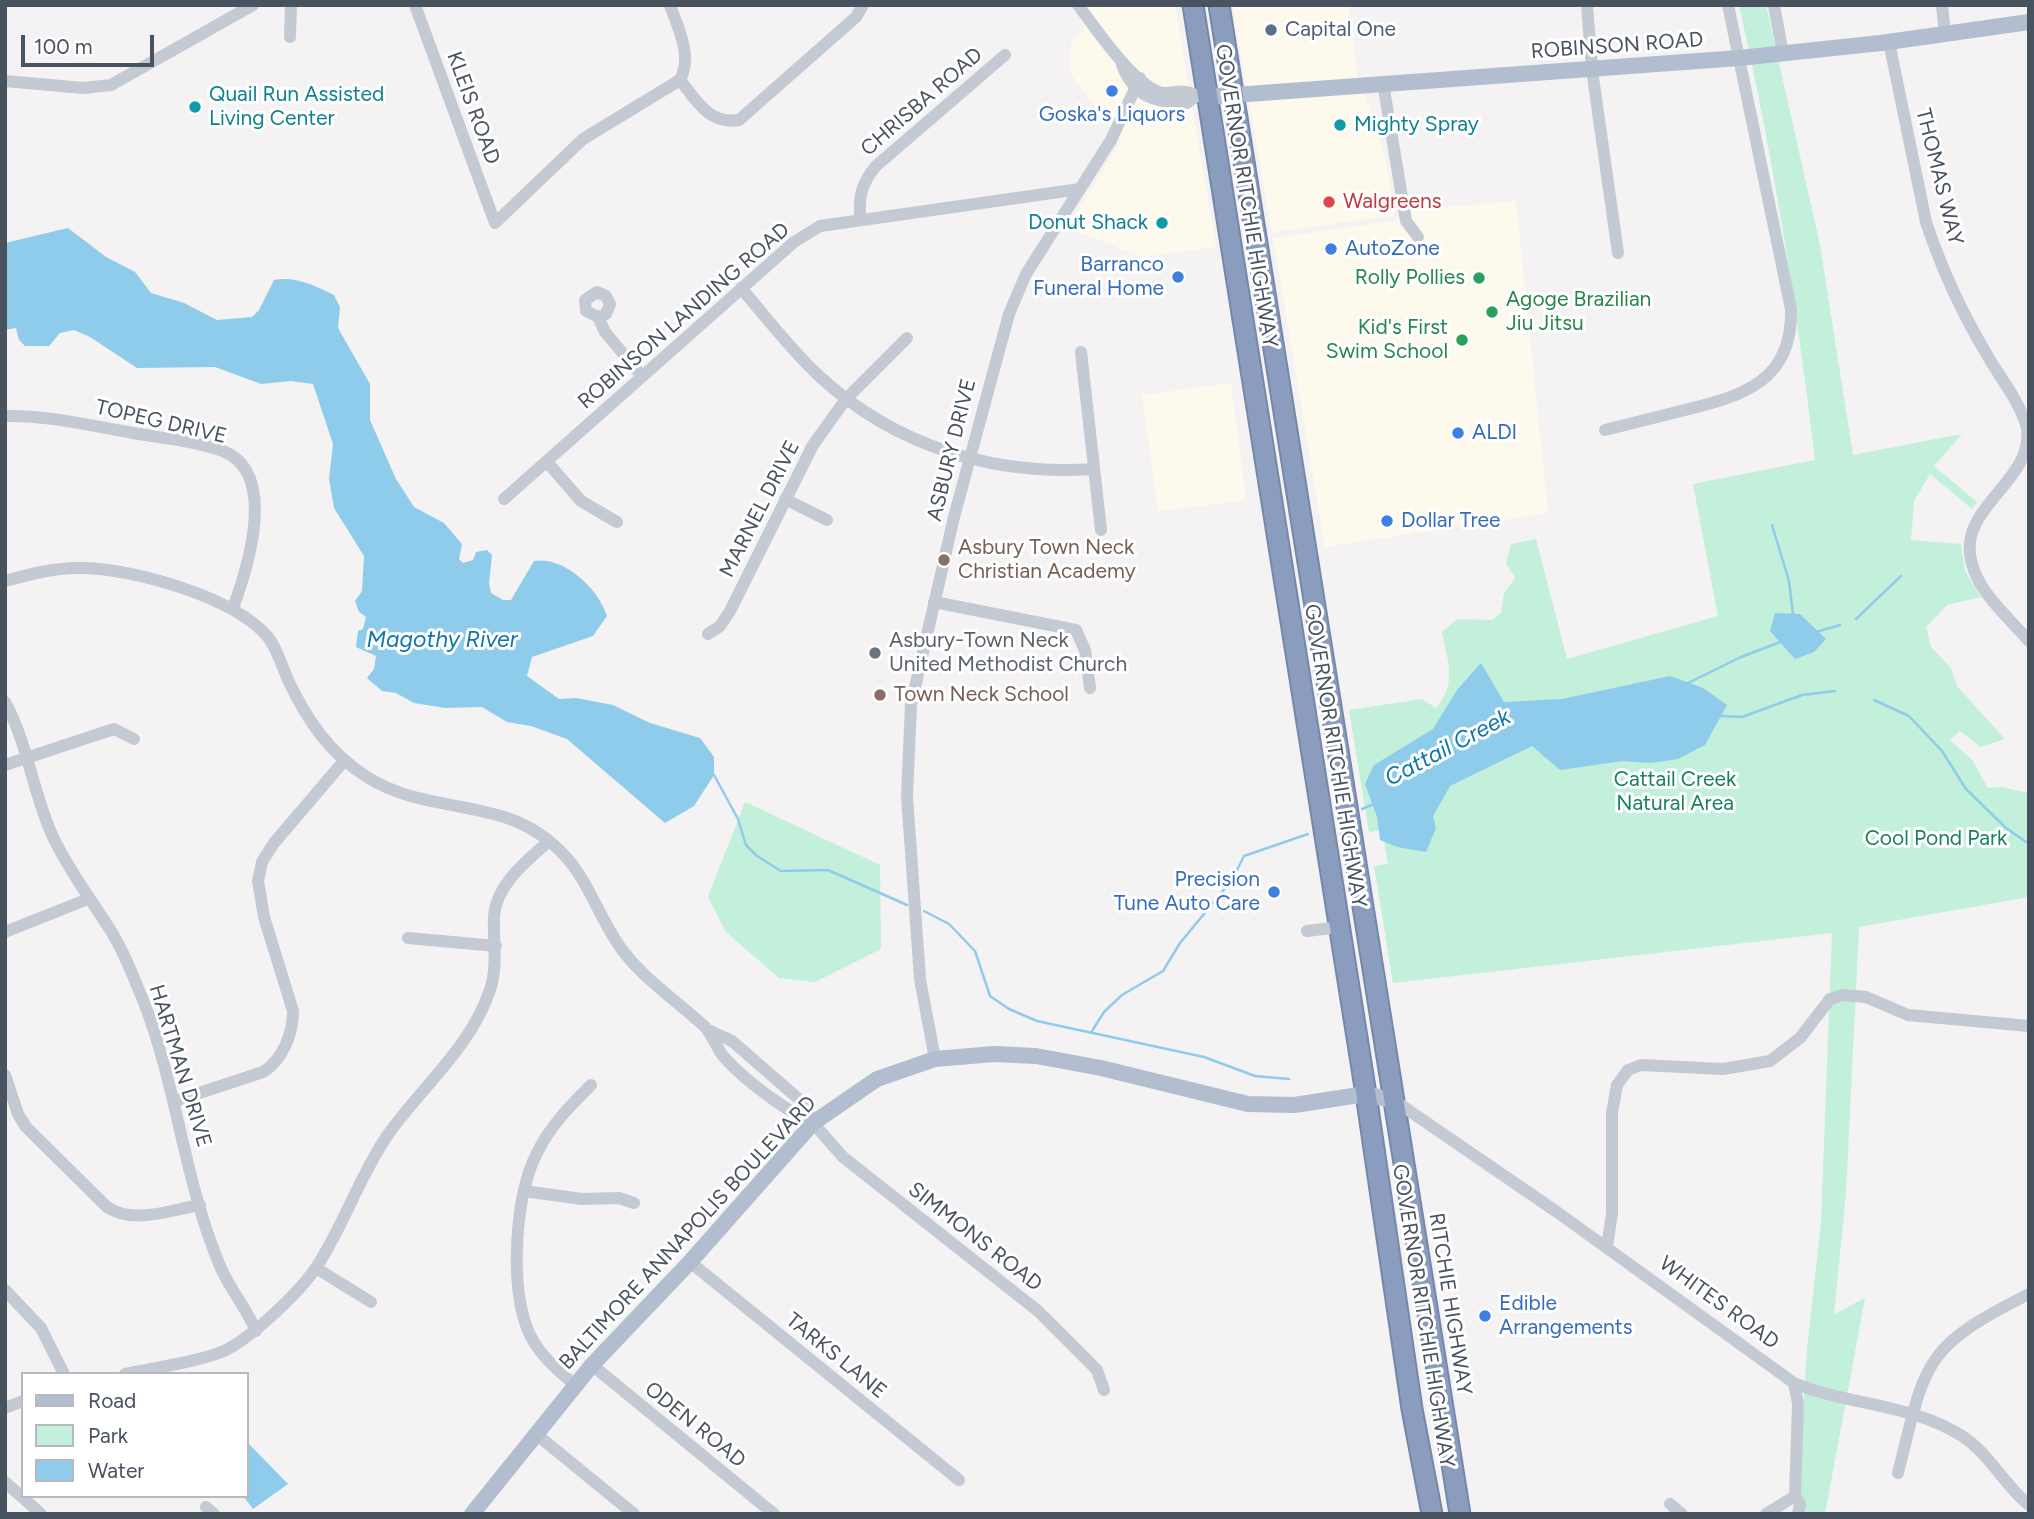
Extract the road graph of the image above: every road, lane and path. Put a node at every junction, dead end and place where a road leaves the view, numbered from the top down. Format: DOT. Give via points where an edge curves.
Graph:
graph roads {
  1 [pos="253,5"];
  2 [pos="291,5"];
  3 [pos="415,5"];
  4 [pos="670,5"];
  5 [pos="863,5"];
  6 [pos="1078,5"];
  7 [pos="1193,5"];
  8 [pos="1219,5"];
  9 [pos="1587,5"];
  10 [pos="1728,5"];
  11 [pos="1774,5"];
  12 [pos="1942,5"];
  13 [pos="2029,22"];
  14 [pos="1945,34"];
  15 [pos="290,37"];
  16 [pos="1889,42"];
  17 [pos="1783,54"];
  18 [pos="1005,55"];
  19 [pos="1739,58"];
  20 [pos="1592,70"];
  21 [pos="5,80"];
  22 [pos="680,80"];
  23 [pos="1383,83"];
  24 [pos="1138,84"];
  25 [pos="1233,95"];
  26 [pos="1201,97"];
  27 [pos="1080,189"];
  28 [pos="860,219"];
  29 [pos="1418,237"];
  30 [pos="1618,253"];
  31 [pos="741,288"];
  32 [pos="598,317"];
  33 [pos="907,338"];
  34 [pos="1081,352"];
  35 [pos="641,375"];
  36 [pos="846,399"];
  37 [pos="5,416"];
  38 [pos="1605,430"];
  39 [pos="971,458"];
  40 [pos="547,462"];
  41 [pos="1093,469"];
  42 [pos="504,499"];
  43 [pos="785,499"];
  44 [pos="827,520"];
  45 [pos="617,522"];
  46 [pos="1101,530"];
  47 [pos="5,580"];
  48 [pos="934,601"];
  49 [pos="233,608"];
  50 [pos="708,634"];
  51 [pos="2029,641"];
  52 [pos="1090,688"];
  53 [pos="5,702"];
  54 [pos="134,739"];
  55 [pos="25,757"];
  56 [pos="344,761"];
  57 [pos="5,765"];
  58 [pos="549,841"];
  59 [pos="88,899"];
  60 [pos="1339,927"];
  61 [pos="1307,931"];
  62 [pos="5,932"];
  63 [pos="408,938"];
  64 [pos="496,947"];
  65 [pos="2029,1026"];
  66 [pos="935,1059"];
  67 [pos="5,1075"];
  68 [pos="590,1085"];
  69 [pos="1366,1094"];
  70 [pos="175,1101"];
  71 [pos="1395,1101"];
  72 [pos="813,1123"];
  73 [pos="524,1191"];
  74 [pos="634,1203"];
  75 [pos="200,1205"];
  76 [pos="1606,1247"];
  77 [pos="690,1262"];
  78 [pos="316,1268"];
  79 [pos="5,1290"];
  80 [pos="2029,1294"];
  81 [pos="371,1302"];
  82 [pos="256,1331"];
  83 [pos="592,1365"];
  84 [pos="63,1372"];
  85 [pos="133,1372"];
  86 [pos="1794,1383"];
  87 [pos="575,1385"];
  88 [pos="1104,1390"];
  89 [pos="1911,1415"];
  90 [pos="536,1434"];
  91 [pos="1898,1473"];
  92 [pos="959,1480"];
  93 [pos="5,1482"];
  94 [pos="21,1496"];
  95 [pos="23,1498"];
  96 [pos="1670,1504"];
  97 [pos="1798,1505"];
  98 [pos="2029,1505"];
  99 [pos="41,1514"];
  100 [pos="472,1514"];
  101 [pos="634,1514"];
  102 [pos="775,1514"];
  103 [pos="1432,1514"];
  104 [pos="1460,1514"];
  105 [pos="1682,1514"];
  106 [pos="1766,1514"];
  1 -- 21 [label="street" via="111,85 83,88"];
  2 -- 15 [label="street"];
  3 -- 22 [label="street, KLEIS ROAD" via="495,223 583,139"];
  4 -- 22 [label="street" via="685,50"];
  5 -- 22 [label="street" via="859,15 739,120 710,116"];
  6 -- 24 [label="street"];
  7 -- 26 [label="highway, GOVERNOR RITCHIE HIGHWAY"];
  8 -- 25 [label="highway, GOVERNOR RITCHIE HIGHWAY"];
  9 -- 20 [label="street"];
  10 -- 19 [label="street"];
  11 -- 17 [label="street"];
  12 -- 14 [label="street"];
  13 -- 14 [label="main road, ROBINSON ROAD"];
  14 -- 16 [label="main road, ROBINSON ROAD"];
  16 -- 17 [label="main road, ROBINSON ROAD"];
  16 -- 51 [label="street, THOMAS WAY" via="1933,243 2027,428 2027,456 1980,517 1970,552 1981,586"];
  17 -- 19 [label="main road, ROBINSON ROAD"];
  18 -- 28 [label="street, CHRISBA ROAD" via="876,166 859,195"];
  19 -- 20 [label="main road, ROBINSON ROAD"];
  19 -- 38 [label="street" via="1791,309 1788,342 1772,372 1750,390"];
  20 -- 23 [label="main road, ROBINSON ROAD"];
  20 -- 30 [label="street"];
  23 -- 25 [label="main road, ROBINSON ROAD"];
  23 -- 29 [label="street" via="1406,221"];
  24 -- 26 [label="street" via="1154,102 1187,103"];
  24 -- 27 [label="street, ASBURY DRIVE"];
  25 -- 26 [label="main road, ROBINSON ROAD"];
  25 -- 71 [label="highway, GOVERNOR RITCHIE HIGHWAY"];
  26 -- 60 [label="highway, GOVERNOR RITCHIE HIGHWAY"];
  27 -- 28 [label="street, ROBINSON LANDING ROAD"];
  27 -- 39 [label="street, ASBURY DRIVE" via="1027,274 1009,314"];
  28 -- 31 [label="street, ROBINSON LANDING ROAD" via="820,226"];
  31 -- 35 [label="street, ROBINSON LANDING ROAD"];
  31 -- 36 [label="street" via="817,374"];
  32 -- 35 [label="street"];
  33 -- 36 [label="street, MARNEL DRIVE"];
  34 -- 41 [label="street"];
  35 -- 40 [label="street, ROBINSON LANDING ROAD"];
  36 -- 39 [label="street" via="910,439"];
  36 -- 43 [label="street, MARNEL DRIVE" via="813,445"];
  37 -- 49 [label="street, TOPEG DRIVE" via="59,420 225,452 248,476 255,513 247,571"];
  39 -- 41 [label="street" via="1037,471"];
  39 -- 48 [label="street, ASBURY DRIVE"];
  40 -- 42 [label="street, ROBINSON LANDING ROAD"];
  40 -- 45 [label="street" via="581,501"];
  41 -- 46 [label="street"];
  43 -- 44 [label="street"];
  43 -- 50 [label="street, MARNEL DRIVE" via="730,611"];
  47 -- 49 [label="street" via="68,568 108,570 163,582"];
  48 -- 52 [label="street" via="1076,630 1085,650"];
  48 -- 66 [label="street, ASBURY DRIVE" via="911,705 907,796 920,979"];
  49 -- 56 [label="street, SIMMONS ROAD" via="268,638 312,725"];
  53 -- 55 [label="street, HARTMAN DRIVE" via="18,724"];
  54 -- 55 [label="street" via="114,729"];
  55 -- 57 [label="street"];
  55 -- 59 [label="street, HARTMAN DRIVE" via="53,838"];
  56 -- 58 [label="street, SIMMONS ROAD" via="382,786 428,801 499,813"];
  56 -- 70 [label="street" via="274,843 262,862 258,881 264,917 293,1011 285,1045 273,1066 263,1072"];
  58 -- 64 [label="street" via="505,887 494,913"];
  58 -- 72 [label="street, SIMMONS ROAD" via="580,876 622,949 643,974 708,1030 732,1041 801,1101"];
  59 -- 62 [label="street"];
  59 -- 70 [label="street, HARTMAN DRIVE" via="110,929 142,1000"];
  60 -- 61 [label="street"];
  60 -- 69 [label="highway, GOVERNOR RITCHIE HIGHWAY"];
  63 -- 64 [label="street"];
  64 -- 78 [label="street" via="490,989 459,1049 388,1134"];
  65 -- 76 [label="street" via="1908,1015 1866,997 1843,995 1830,999 1800,1038 1770,1061 1723,1069 1642,1065 1628,1070 1617,1086 1612,1113 1612,1213"];
  66 -- 69 [label="main road, BALTIMORE ANNAPOLIS BOULEVARD" via="1036,1056 1264,1106"];
  66 -- 72 [label="main road, BALTIMORE ANNAPOLIS BOULEVARD" via="877,1079"];
  67 -- 75 [label="street" via="26,1127 81,1185 116,1213 138,1217"];
  68 -- 73 [label="street" via="545,1139"];
  69 -- 71 [label="main road, BALTIMORE ANNAPOLIS BOULEVARD"];
  69 -- 103 [label="highway, GOVERNOR RITCHIE HIGHWAY"];
  70 -- 75 [label="street, HARTMAN DRIVE"];
  71 -- 76 [label="street, WHITES ROAD"];
  71 -- 104 [label="highway, RITCHIE HIGHWAY"];
  72 -- 77 [label="main road, BALTIMORE ANNAPOLIS BOULEVARD"];
  72 -- 88 [label="street, SIMMONS ROAD" via="851,1163 1038,1311 1097,1370"];
  73 -- 74 [label="street"];
  73 -- 87 [label="street" via="519,1275 526,1327 546,1359"];
  75 -- 82 [label="street, HARTMAN DRIVE" via="220,1267"];
  76 -- 86 [label="street, WHITES ROAD"];
  77 -- 83 [label="main road, BALTIMORE ANNAPOLIS BOULEVARD"];
  77 -- 92 [label="street, TARKS LANE"];
  78 -- 81 [label="street"];
  78 -- 82 [label="street"];
  79 -- 84 [label="street" via="41,1328"];
  80 -- 89 [label="street" via="1971,1323 1948,1342 1927,1370"];
  82 -- 85 [label="street" via="226,1350"];
  83 -- 87 [label="main road, BALTIMORE ANNAPOLIS BOULEVARD"];
  83 -- 102 [label="street, ODEN ROAD"];
  86 -- 89 [label="street, WHITES ROAD"];
  86 -- 97 [label="street"];
  87 -- 90 [label="main road, BALTIMORE ANNAPOLIS BOULEVARD"];
  89 -- 91 [label="street"];
  89 -- 98 [label="street, WHITES ROAD" via="1963,1436"];
  90 -- 100 [label="main road, BALTIMORE ANNAPOLIS BOULEVARD"];
  90 -- 101 [label="street"];
  93 -- 94 [label="street"];
  95 -- 99 [label="street"];
  96 -- 105 [label="street"];
  97 -- 106 [label="street"];
}
